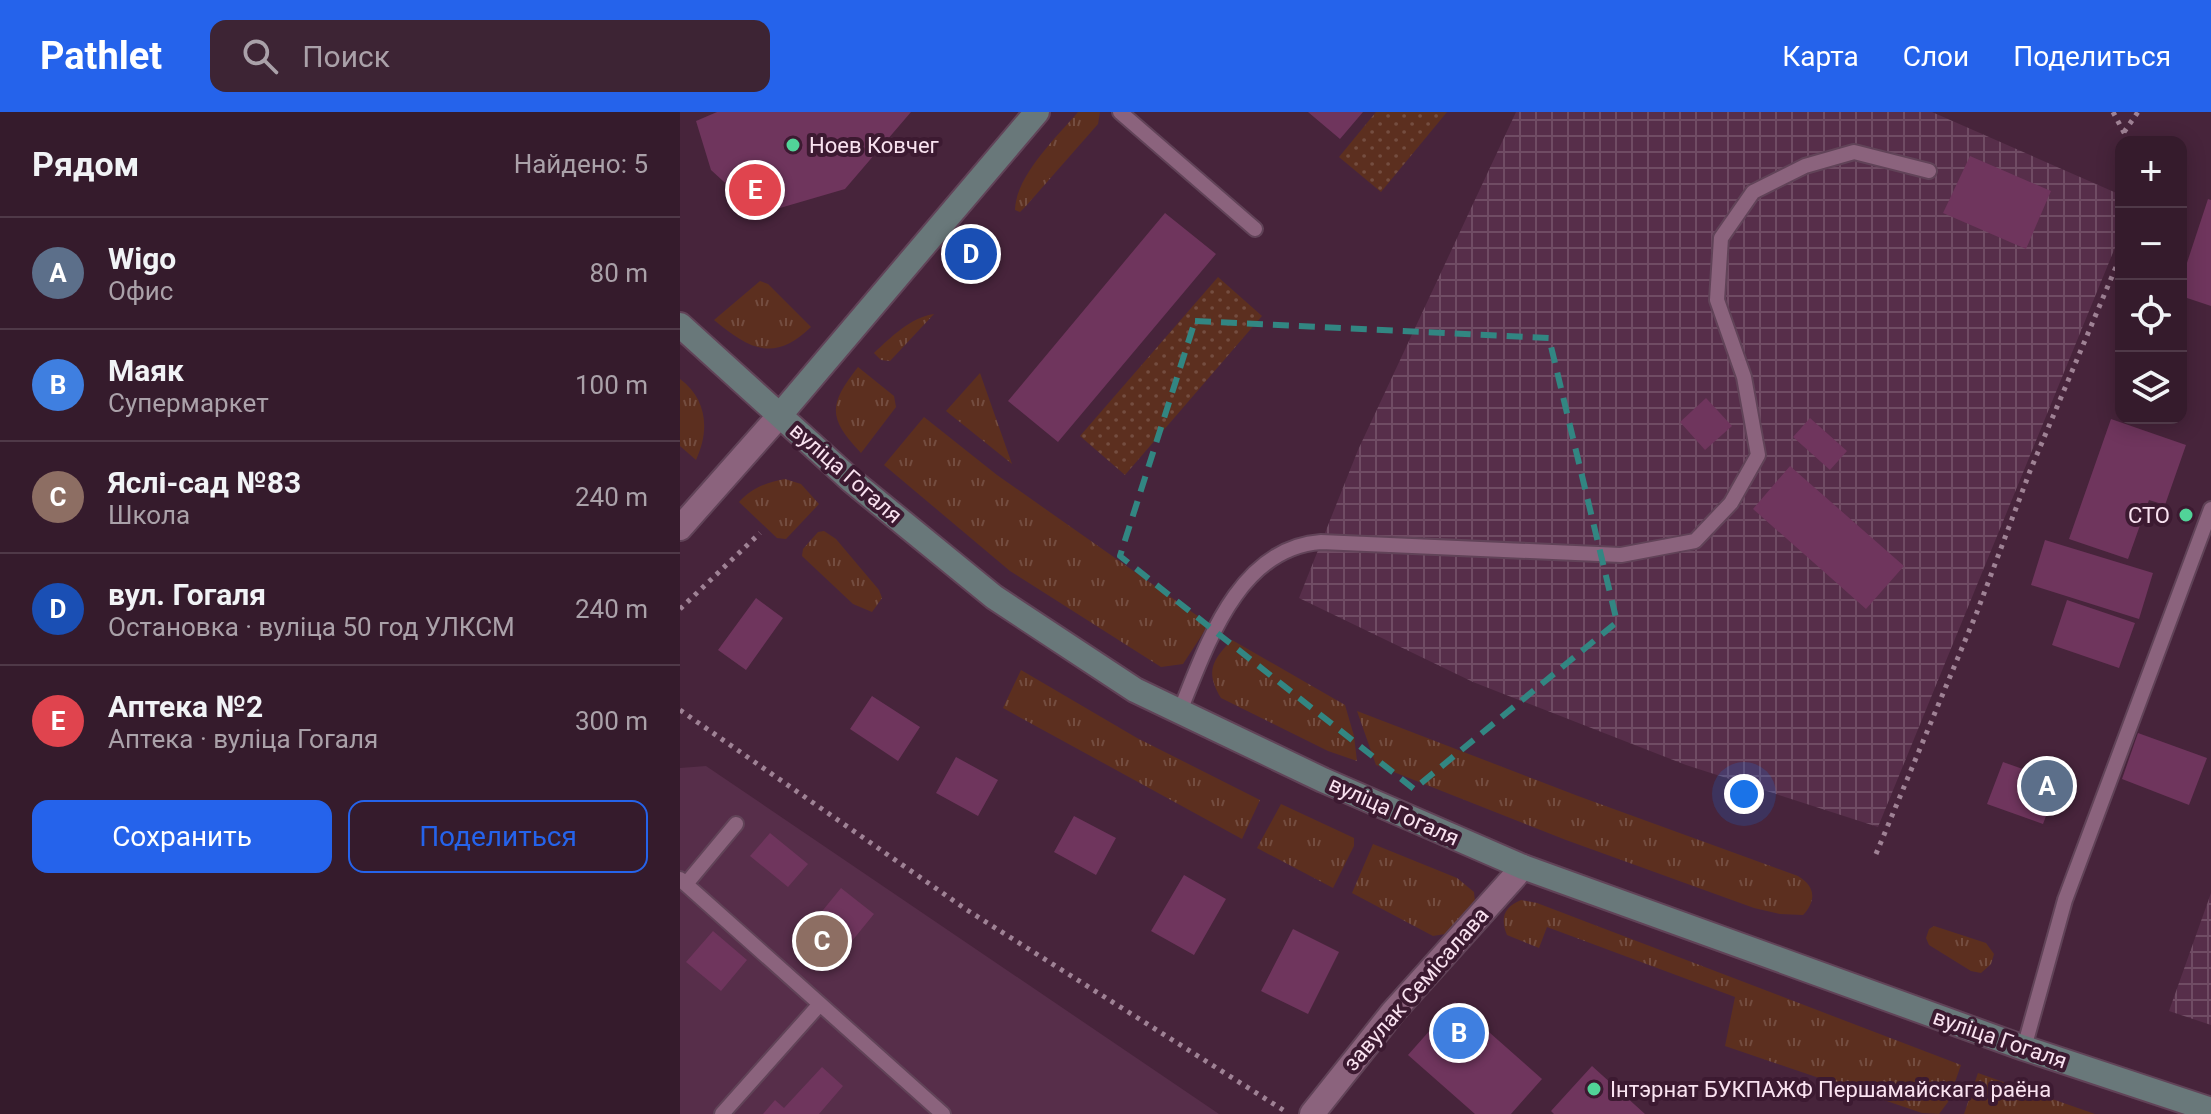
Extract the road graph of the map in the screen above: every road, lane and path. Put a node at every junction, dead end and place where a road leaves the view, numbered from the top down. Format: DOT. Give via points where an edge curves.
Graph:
graph roads {
  1 [pos="1037,112"];
  2 [pos="1120,112"];
  3 [pos="2113,112"];
  4 [pos="2138,112"];
  5 [pos="2124,132"];
  6 [pos="2126,136"];
  7 [pos="1929,171"];
  8 [pos="1255,229"];
  9 [pos="2115,269"];
  10 [pos="680,325"];
  11 [pos="780,415"];
  12 [pos="2211,509"];
  13 [pos="680,528"];
  14 [pos="760,533"];
  15 [pos="680,609"];
  16 [pos="680,710"];
  17 [pos="1180,711"];
  18 [pos="736,824"];
  19 [pos="1876,854"];
  20 [pos="1523,867"];
  21 [pos="683,882"];
  22 [pos="820,1004"];
  23 [pos="2024,1048"];
  24 [pos="2211,1110"];
  25 [pos="722,1114"];
  26 [pos="943,1114"];
  27 [pos="1289,1114"];
  28 [pos="1312,1114"];
  1 -- 11 [label="main road"];
  2 -- 8 [label="lane"];
  3 -- 5 [label="path"];
  4 -- 5 [label="path"];
  5 -- 6 [label="path"];
  7 -- 17 [label="lane" via="1854,152 1805,166 1753,192 1721,238 1717,300 1744,377 1758,455 1731,503 1695,541 1621,555 1300,543 1258,569 1230,601"];
  9 -- 19 [label="path"];
  10 -- 11 [label="main road, вуліца Гогаля"];
  11 -- 13 [label="street"];
  11 -- 17 [label="main road, вуліца Гогаля" via="994,597 1135,690"];
  12 -- 23 [label="lane" via="2065,900"];
  14 -- 15 [label="path"];
  16 -- 27 [label="path" via="967,910"];
  17 -- 20 [label="main road, вуліца Гогаля"];
  18 -- 21 [label="lane"];
  20 -- 23 [label="main road, вуліца Гогаля"];
  20 -- 28 [label="street, завулак Семісалава" via="1393,1012"];
  21 -- 22 [label="lane"];
  22 -- 25 [label="lane"];
  22 -- 26 [label="lane"];
  23 -- 24 [label="main road, вуліца Гогаля"];
}
